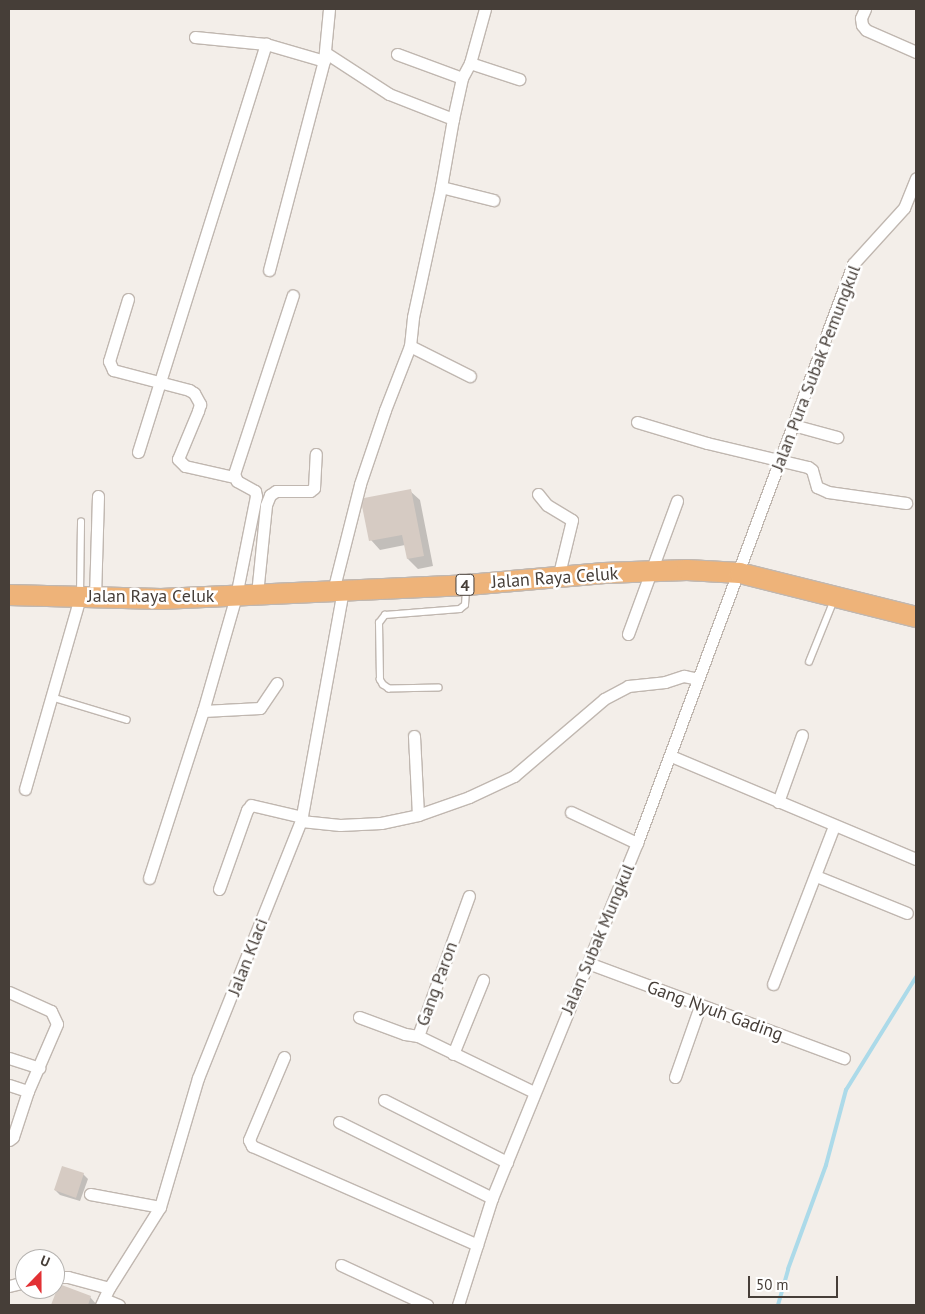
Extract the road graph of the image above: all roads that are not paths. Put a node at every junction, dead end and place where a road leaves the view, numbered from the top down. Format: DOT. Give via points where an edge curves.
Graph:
graph roads {
  1 [pos="329,9"];
  2 [pos="485,9"];
  3 [pos="865,9"];
  4 [pos="195,37"];
  5 [pos="266,44"];
  6 [pos="916,52"];
  7 [pos="397,54"];
  8 [pos="325,57"];
  9 [pos="470,63"];
  10 [pos="462,78"];
  11 [pos="519,78"];
  12 [pos="453,119"];
  13 [pos="916,178"];
  14 [pos="441,187"];
  15 [pos="494,200"];
  16 [pos="269,270"];
  17 [pos="293,295"];
  18 [pos="128,299"];
  19 [pos="410,346"];
  20 [pos="470,376"];
  21 [pos="160,382"];
  22 [pos="637,422"];
  23 [pos="793,425"];
  24 [pos="837,437"];
  25 [pos="138,452"];
  26 [pos="316,454"];
  27 [pos="780,460"];
  28 [pos="234,477"];
  29 [pos="538,494"];
  30 [pos="98,496"];
  31 [pos="677,501"];
  32 [pos="906,503"];
  33 [pos="81,522"];
  34 [pos="650,572"];
  35 [pos="740,573"];
  36 [pos="558,578"];
  37 [pos="467,585"];
  38 [pos="257,589"];
  39 [pos="338,591"];
  40 [pos="9,595"];
  41 [pos="236,596"];
  42 [pos="88,597"];
  43 [pos="835,598"];
  44 [pos="916,617"];
  45 [pos="628,634"];
  46 [pos="809,662"];
  47 [pos="698,679"];
  48 [pos="277,683"];
  49 [pos="439,688"];
  50 [pos="51,697"];
  51 [pos="203,711"];
  52 [pos="127,720"];
  53 [pos="802,735"];
  54 [pos="414,736"];
  55 [pos="671,756"];
  56 [pos="25,789"];
  57 [pos="778,802"];
  58 [pos="571,812"];
  59 [pos="418,815"];
  60 [pos="302,819"];
  61 [pos="834,826"];
  62 [pos="638,843"];
  63 [pos="916,859"];
  64 [pos="816,876"];
  65 [pos="149,878"];
  66 [pos="219,889"];
  67 [pos="470,896"];
  68 [pos="907,913"];
  69 [pos="588,963"];
  70 [pos="483,980"];
  71 [pos="773,984"];
  72 [pos="9,992"];
  73 [pos="700,1006"];
  74 [pos="358,1017"];
  75 [pos="418,1036"];
  76 [pos="453,1054"];
  77 [pos="284,1057"];
  78 [pos="9,1058"];
  79 [pos="844,1058"];
  80 [pos="39,1068"];
  81 [pos="675,1077"];
  82 [pos="9,1085"];
  83 [pos="28,1091"];
  84 [pos="534,1092"];
  85 [pos="384,1100"];
  86 [pos="339,1122"];
  87 [pos="9,1140"];
  88 [pos="507,1162"];
  89 [pos="90,1194"];
  90 [pos="492,1198"];
  91 [pos="160,1207"];
  92 [pos="477,1245"];
  93 [pos="341,1265"];
  94 [pos="65,1277"];
  95 [pos="105,1298"];
  96 [pos="119,1305"];
  97 [pos="427,1305"];
  98 [pos="458,1305"];
  1 -- 8 [label="street"];
  2 -- 9 [label="street, Jalan Klaci"];
  3 -- 6 [label="street" via="861,18 866,30"];
  4 -- 5 [label="street"];
  5 -- 8 [label="street"];
  5 -- 21 [label="street"];
  7 -- 10 [label="street"];
  8 -- 12 [label="street" via="389,94"];
  8 -- 16 [label="street"];
  9 -- 10 [label="street, Jalan Klaci"];
  9 -- 11 [label="street"];
  10 -- 12 [label="street, Jalan Klaci"];
  12 -- 14 [label="street, Jalan Klaci"];
  13 -- 23 [label="street, Jalan Pura Subak Pemungkul" via="904,208 853,264"];
  14 -- 15 [label="street"];
  14 -- 19 [label="street, Jalan Klaci"];
  17 -- 28 [label="street"];
  18 -- 21 [label="street" via="111,366 116,372"];
  19 -- 20 [label="street"];
  19 -- 39 [label="street, Jalan Klaci" via="360,484"];
  21 -- 25 [label="street"];
  21 -- 28 [label="street" via="189,390 200,404 178,455 179,462"];
  22 -- 27 [label="street"];
  23 -- 24 [label="street"];
  23 -- 27 [label="street, Jalan Pura Subak Pemungkul"];
  26 -- 38 [label="street" via="314,488 310,491 276,491 268,499"];
  27 -- 32 [label="street" via="812,470 821,490"];
  27 -- 35 [label="street, Jalan Pura Subak Pemungkul"];
  28 -- 41 [label="street" via="252,489 256,496"];
  29 -- 36 [label="street" via="547,505 572,520"];
  30 -- 42 [label="street"];
  31 -- 34 [label="street"];
  33 -- 42 [label="lane"];
  34 -- 35 [label="highway, Jalan Raya Celuk / 4"];
  34 -- 36 [label="highway, Jalan Raya Celuk / 4"];
  34 -- 45 [label="street"];
  35 -- 43 [label="highway, Jalan Raya Celuk / 4"];
  35 -- 47 [label="street, Jalan Subak Mungkul"];
  36 -- 37 [label="highway, Jalan Raya Celuk / 4"];
  37 -- 39 [label="highway, Jalan Raya Celuk / 4"];
  37 -- 49 [label="lane" via="466,601 460,609 385,616 379,623 380,680 383,684 389,689"];
  38 -- 39 [label="highway, Jalan Raya Celuk / 4"];
  38 -- 41 [label="highway, Jalan Raya Celuk / 4"];
  39 -- 60 [label="street, Jalan Klaci"];
  40 -- 42 [label="highway, Jalan Raya Celuk / 4"];
  41 -- 42 [label="highway, Jalan Raya Celuk / 4"];
  41 -- 51 [label="street"];
  42 -- 50 [label="street"];
  43 -- 44 [label="highway, Jalan Raya Celuk / 4"];
  43 -- 46 [label="lane"];
  47 -- 55 [label="street, Jalan Subak Mungkul"];
  47 -- 59 [label="street" via="684,676 628,686 604,699 514,776 469,797"];
  48 -- 51 [label="street" via="260,708"];
  50 -- 52 [label="lane"];
  50 -- 56 [label="street"];
  51 -- 65 [label="street"];
  53 -- 57 [label="street"];
  54 -- 59 [label="street"];
  55 -- 57 [label="street"];
  55 -- 62 [label="street, Jalan Subak Mungkul"];
  57 -- 61 [label="street"];
  58 -- 62 [label="street"];
  59 -- 60 [label="street" via="381,823 348,825"];
  60 -- 66 [label="street" via="251,805"];
  60 -- 91 [label="street, Jalan Klaci" via="198,1078"];
  61 -- 63 [label="street"];
  61 -- 64 [label="street"];
  62 -- 69 [label="street, Jalan Subak Mungkul"];
  64 -- 68 [label="street"];
  64 -- 71 [label="street"];
  67 -- 75 [label="street, Gang Paron"];
  69 -- 73 [label="street, Gang Nyuh Gading"];
  69 -- 84 [label="street, Jalan Subak Mungkul"];
  70 -- 76 [label="street"];
  72 -- 80 [label="street" via="54,1014 57,1024"];
  73 -- 79 [label="street, Gang Nyuh Gading"];
  73 -- 81 [label="street"];
  74 -- 75 [label="street"];
  75 -- 76 [label="street, Gang Paron"];
  76 -- 84 [label="street, Gang Paron"];
  77 -- 92 [label="street" via="249,1140 252,1146"];
  78 -- 80 [label="street"];
  80 -- 83 [label="street"];
  82 -- 83 [label="street"];
  83 -- 87 [label="street"];
  84 -- 88 [label="street, Jalan Subak Mungkul"];
  85 -- 88 [label="street"];
  86 -- 90 [label="street"];
  88 -- 90 [label="street, Jalan Subak Mungkul"];
  89 -- 91 [label="street"];
  90 -- 92 [label="street, Jalan Subak Mungkul"];
  91 -- 95 [label="street, Jalan Klaci"];
  92 -- 98 [label="street, Jalan Subak Mungkul"];
  93 -- 97 [label="street"];
  94 -- 95 [label="street"];
  95 -- 96 [label="street"];
}
